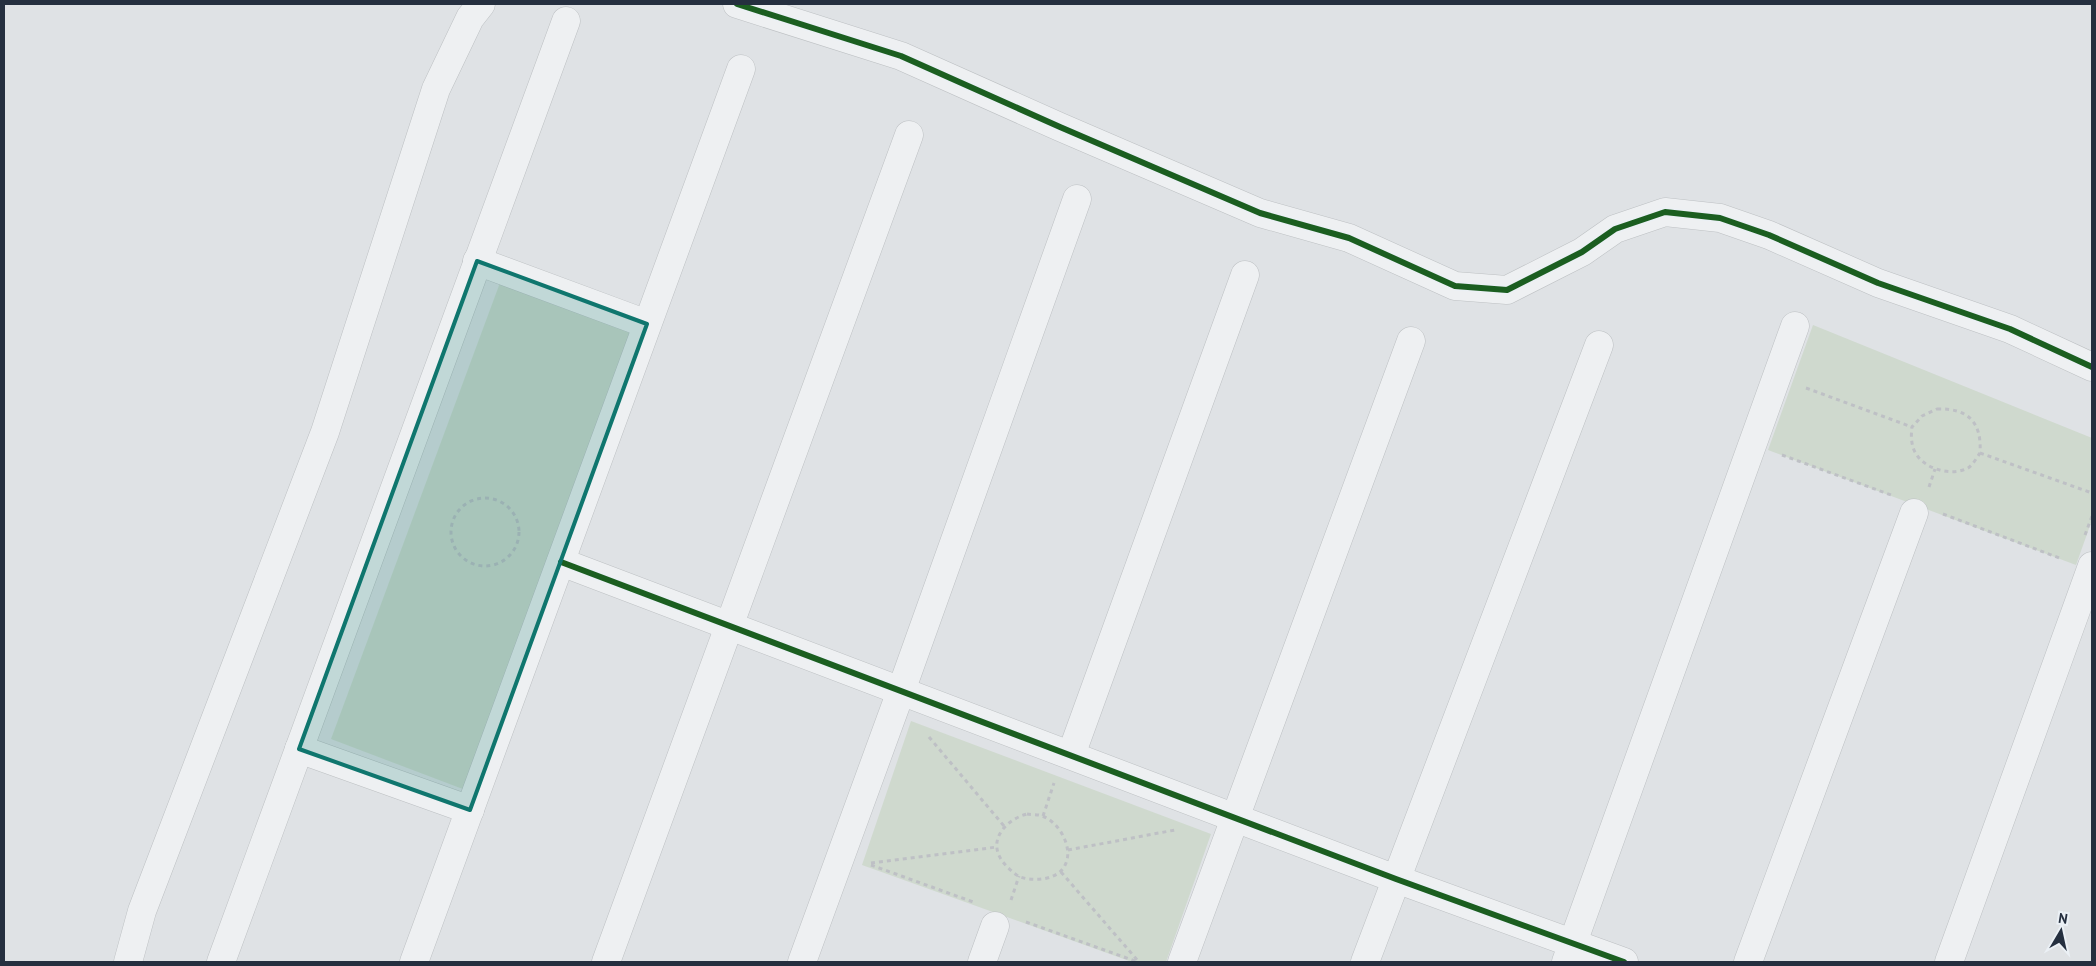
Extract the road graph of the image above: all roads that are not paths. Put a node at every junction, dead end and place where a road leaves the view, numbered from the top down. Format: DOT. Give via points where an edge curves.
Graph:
graph roads {
  1 [pos="481,4"];
  2 [pos="737,4"];
  3 [pos="566,21"];
  4 [pos="741,70"];
  5 [pos="908,135"];
  6 [pos="1077,199"];
  7 [pos="478,261"];
  8 [pos="1245,275"];
  9 [pos="647,324"];
  10 [pos="1795,326"];
  11 [pos="1411,342"];
  12 [pos="1599,346"];
  13 [pos="2092,367"];
  14 [pos="1917,508"];
  15 [pos="561,562"];
  16 [pos="2092,566"];
  17 [pos="729,626"];
  18 [pos="901,691"];
  19 [pos="299,749"];
  20 [pos="1071,755"];
  21 [pos="470,810"];
  22 [pos="1236,818"];
  23 [pos="1396,879"];
  24 [pos="1002,916"];
  25 [pos="1570,952"];
  26 [pos="128,962"];
  27 [pos="221,962"];
  28 [pos="414,962"];
  29 [pos="606,962"];
  30 [pos="802,962"];
  31 [pos="982,962"];
  32 [pos="1182,962"];
  33 [pos="1365,962"];
  34 [pos="1624,962"];
  35 [pos="1748,962"];
  36 [pos="1949,962"];
  1 -- 26 [label="street" via="470,18 436,89 325,432 142,911"];
  2 -- 13 [label="street" via="901,56 1260,213 1349,238 1456,286 1507,290 1582,252 1615,229 1665,212 1720,218 1769,235 1878,283 2010,329"];
  3 -- 7 [label="street"];
  4 -- 9 [label="street"];
  5 -- 17 [label="street"];
  6 -- 18 [label="street"];
  7 -- 9 [label="street"];
  7 -- 19 [label="street"];
  8 -- 20 [label="street"];
  9 -- 15 [label="street"];
  10 -- 25 [label="street"];
  11 -- 22 [label="street"];
  12 -- 23 [label="street"];
  14 -- 35 [label="street"];
  15 -- 17 [label="street"];
  15 -- 21 [label="street"];
  16 -- 36 [label="street"];
  17 -- 18 [label="street"];
  17 -- 29 [label="street"];
  18 -- 20 [label="street"];
  18 -- 30 [label="street"];
  19 -- 21 [label="street"];
  19 -- 27 [label="street"];
  20 -- 22 [label="street"];
  21 -- 28 [label="street"];
  22 -- 23 [label="street"];
  22 -- 32 [label="street"];
  23 -- 25 [label="street"];
  23 -- 33 [label="street"];
  24 -- 31 [label="street"];
  25 -- 34 [label="street"];
}
